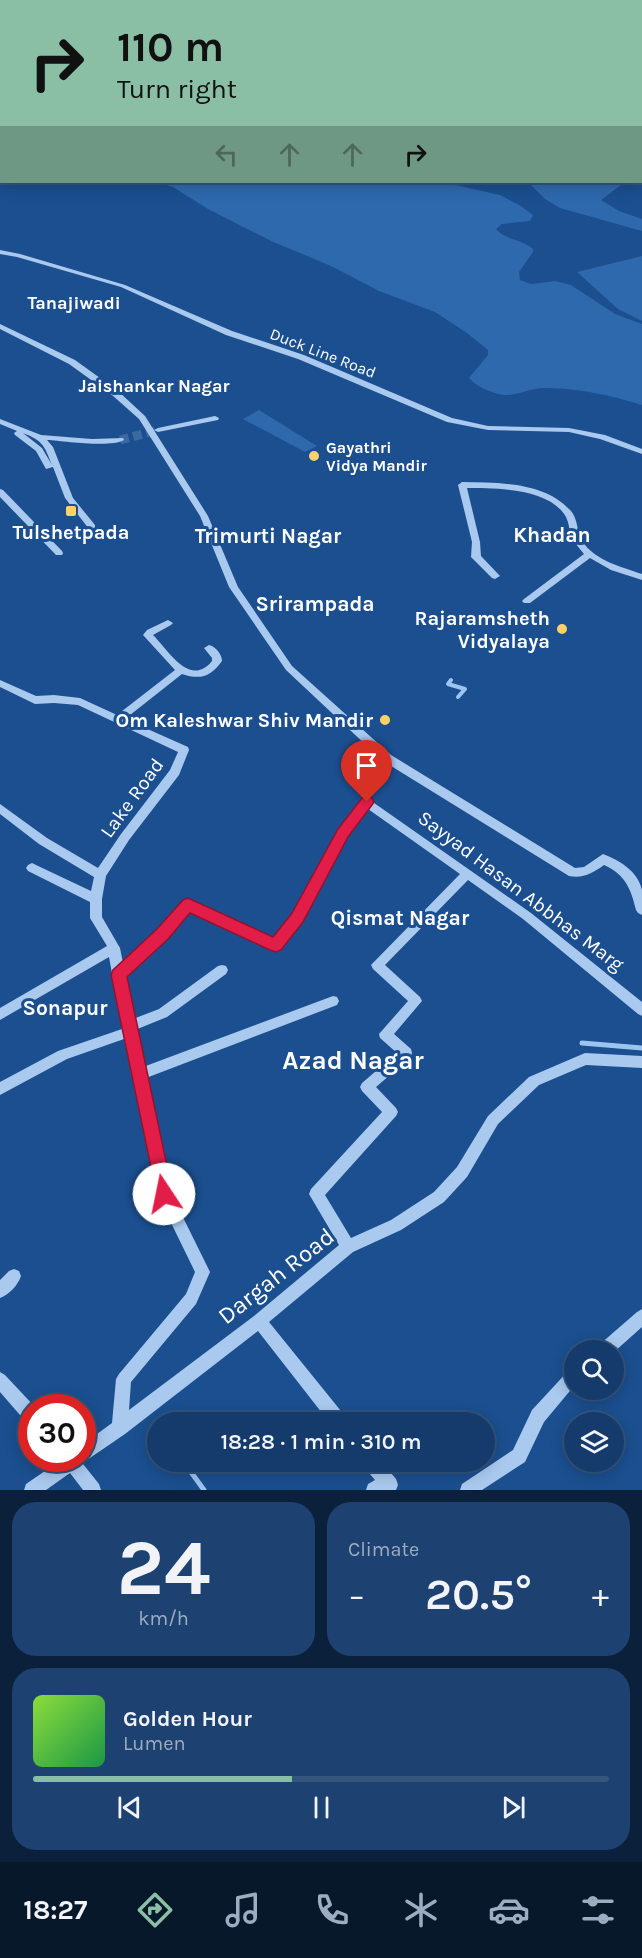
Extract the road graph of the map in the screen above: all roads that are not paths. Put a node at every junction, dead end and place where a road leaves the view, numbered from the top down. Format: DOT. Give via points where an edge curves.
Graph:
graph roads {
  1 [pos="0,252"];
  2 [pos="0,326"];
  3 [pos="142,418"];
  4 [pos="215,418"];
  5 [pos="0,421"];
  6 [pos="0,428"];
  7 [pos="40,437"];
  8 [pos="120,440"];
  9 [pos="642,452"];
  10 [pos="49,467"];
  11 [pos="0,492"];
  12 [pos="92,527"];
  13 [pos="59,553"];
  14 [pos="590,554"];
  15 [pos="495,576"];
  16 [pos="640,576"];
  17 [pos="527,601"];
  18 [pos="168,623"];
  19 [pos="208,648"];
  20 [pos="181,670"];
  21 [pos="0,683"];
  22 [pos="118,719"];
  23 [pos="0,808"];
  24 [pos="32,868"];
  25 [pos="467,874"];
  26 [pos="99,875"];
  27 [pos="96,899"];
  28 [pos="642,910"];
  29 [pos="114,948"];
  30 [pos="222,970"];
  31 [pos="119,975"];
  32 [pos="333,1001"];
  33 [pos="642,1010"];
  34 [pos="0,1014"];
  35 [pos="129,1030"];
  36 [pos="642,1062"];
  37 [pos="139,1075"];
  38 [pos="0,1089"];
  39 [pos="348,1247"];
  40 [pos="14,1276"];
  41 [pos="0,1291"];
  42 [pos="642,1317"];
  43 [pos="259,1321"];
  44 [pos="616,1340"];
  45 [pos="0,1380"];
  46 [pos="564,1386"];
  47 [pos="18,1400"];
  48 [pos="331,1412"];
  49 [pos="119,1428"];
  50 [pos="96,1444"];
  51 [pos="56,1472"];
  52 [pos="83,1472"];
  53 [pos="379,1472"];
  54 [pos="32,1490"];
  55 [pos="93,1490"];
  56 [pos="374,1490"];
  57 [pos="468,1490"];
  1 -- 9 [label="street, Duck Line Road" via="123,286 229,333 301,357 450,420 488,428 569,430"];
  2 -- 3 [label="street" via="72,362"];
  3 -- 4 [label="street" via="160,430"];
  3 -- 28 [label="street" via="204,516 234,587 289,668 387,758 573,873 587,871 603,859 620,866 636,883"];
  5 -- 7 [label="street"];
  6 -- 10 [label="street" via="24,436"];
  7 -- 8 [label="street"];
  7 -- 12 [label="street" via="69,498"];
  11 -- 13 [label="street"];
  14 -- 15 [label="street" via="576,538 569,514 531,490 462,485 476,557"];
  14 -- 16 [label="street" via="603,563"];
  14 -- 17 [label="street"];
  18 -- 20 [label="street" via="148,635"];
  19 -- 20 [label="street" via="217,662 207,673 192,676"];
  20 -- 22 [label="street"];
  21 -- 22 [label="street, Lake Road" via="35,700 80,702"];
  22 -- 26 [label="street, Lake Road" via="184,750 175,772"];
  23 -- 26 [label="street" via="43,841"];
  24 -- 27 [label="street"];
  25 -- 31 [label="street, Sayyad Hasan Abbhas Marg" via="367,802 343,833 297,918 276,946 188,904"];
  25 -- 33 [label="street, Sayyad Hasan Abbhas Marg" via="527,916"];
  25 -- 39 [label="street" via="377,964 416,1001 385,1034 406,1053 367,1087 391,1112 316,1194"];
  26 -- 27 [label="street, Lake Road"];
  27 -- 29 [label="street, Lake Road" via="96,918"];
  29 -- 31 [label="street"];
  29 -- 34 [label="street"];
  30 -- 35 [label="street" via="163,1013"];
  31 -- 35 [label="street"];
  32 -- 37 [label="street"];
  35 -- 37 [label="street"];
  35 -- 38 [label="street" via="63,1055"];
  36 -- 39 [label="street, Dargah Road" via="585,1059 534,1081 493,1120 462,1172 439,1197 396,1226"];
  37 -- 49 [label="street" via="164,1194 203,1272 192,1299 124,1379"];
  39 -- 43 [label="street, Dargah Road"];
  40 -- 41 [label="street"];
  42 -- 44 [label="street"];
  43 -- 48 [label="street"];
  43 -- 49 [label="street, Dargah Road"];
  45 -- 47 [label="street"];
  46 -- 57 [label="street" via="538,1416 519,1456"];
  49 -- 50 [label="street, Dargah Road"];
  51 -- 54 [label="street, Dargah Road"];
  52 -- 55 [label="street"];
  53 -- 56 [label="street" via="390,1485"];
}
